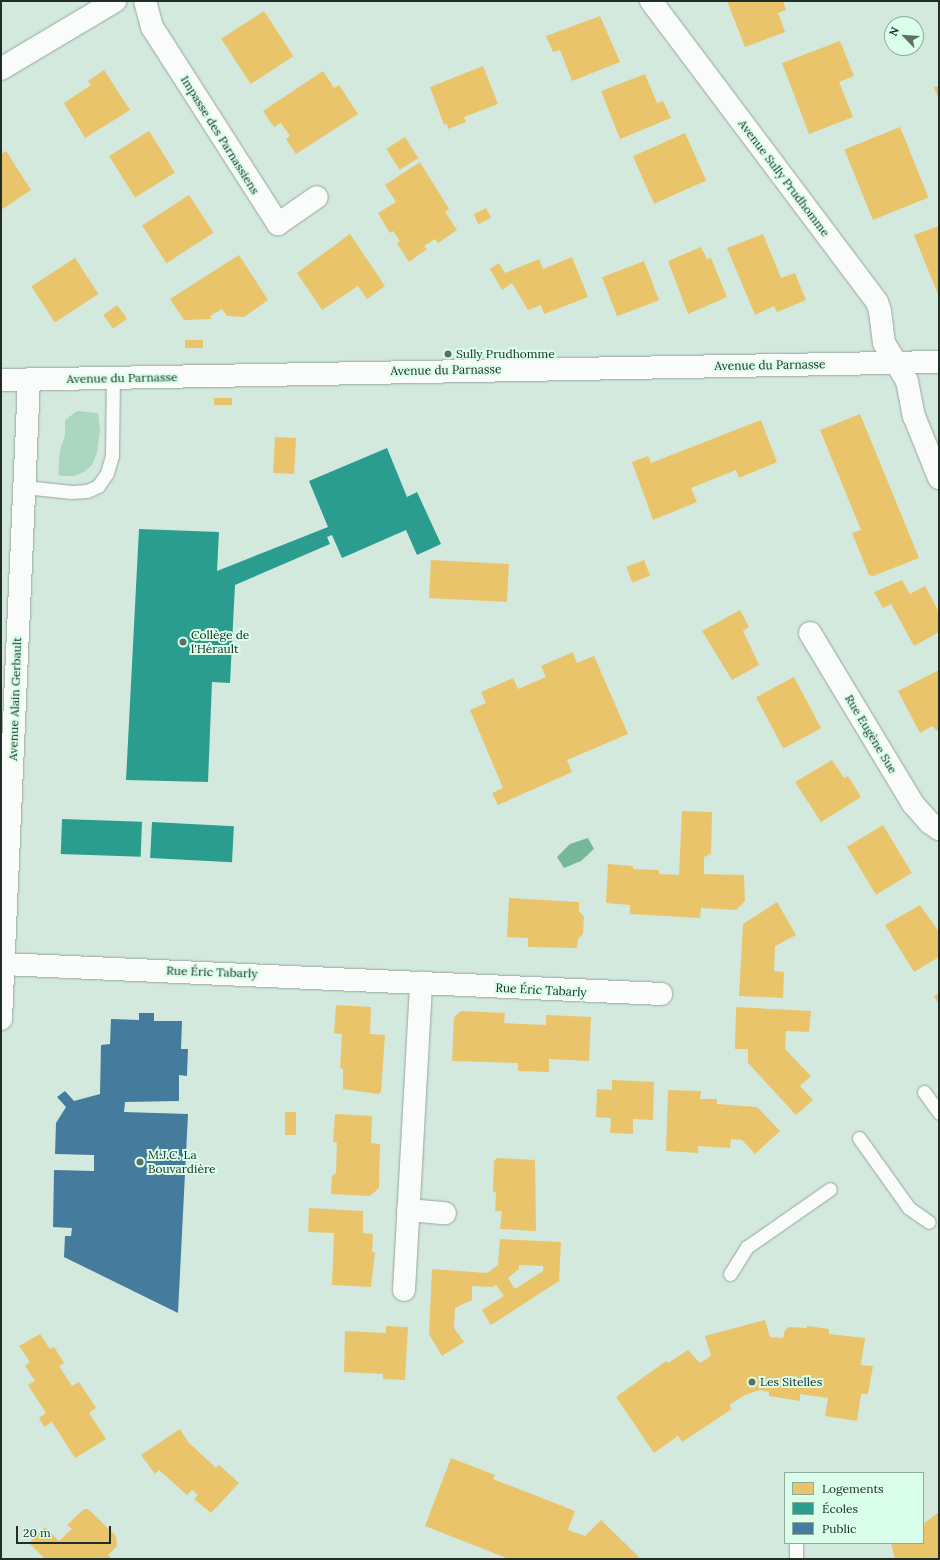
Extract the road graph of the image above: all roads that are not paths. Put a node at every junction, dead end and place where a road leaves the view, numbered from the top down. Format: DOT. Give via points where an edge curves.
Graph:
graph roads {
  1 [pos="115,1"];
  2 [pos="145,1"];
  3 [pos="651,1"];
  4 [pos="1,69"];
  5 [pos="317,197"];
  6 [pos="939,362"];
  7 [pos="896,363"];
  8 [pos="113,378"];
  9 [pos="1,380"];
  10 [pos="29,380"];
  11 [pos="939,478"];
  12 [pos="24,487"];
  13 [pos="810,633"];
  14 [pos="939,829"];
  15 [pos="4,964"];
  16 [pos="420,982"];
  17 [pos="662,994"];
  18 [pos="1,1019"];
  19 [pos="924,1092"];
  20 [pos="939,1113"];
  21 [pos="859,1138"];
  22 [pos="830,1189"];
  23 [pos="408,1210"];
  24 [pos="445,1213"];
  25 [pos="929,1222"];
  26 [pos="730,1274"];
  27 [pos="404,1290"];
  28 [pos="796,1544"];
  29 [pos="796,1559"];
  1 -- 4 [label="street"];
  2 -- 5 [label="street, Impasse des Parnassiens" via="152,27 278,224"];
  3 -- 7 [label="street, Avenue Sully Prudhomme" via="877,302 884,343"];
  6 -- 7 [label="street, Avenue du Parnasse"];
  7 -- 8 [label="street, Avenue du Parnasse"];
  7 -- 11 [label="street, Avenue Sully Prudhomme" via="907,381 914,416"];
  8 -- 10 [label="street, Avenue du Parnasse"];
  8 -- 12 [label="lane" via="112,455 107,473 98,486 87,491 72,492"];
  9 -- 10 [label="street, Avenue du Parnasse"];
  10 -- 12 [label="street, Avenue Alain Gerbault"];
  12 -- 15 [label="street, Avenue Alain Gerbault"];
  13 -- 14 [label="street, Rue Eugène Sue" via="913,804"];
  15 -- 16 [label="street, Rue Éric Tabarly"];
  15 -- 18 [label="street, Avenue Alain Gerbault"];
  16 -- 17 [label="street, Rue Éric Tabarly" via="609,994"];
  16 -- 23 [label="street"];
  19 -- 20 [label="lane"];
  21 -- 25 [label="lane" via="909,1208"];
  22 -- 26 [label="lane" via="747,1247"];
  23 -- 24 [label="street"];
  23 -- 27 [label="street"];
  28 -- 29 [label="lane"];
}
